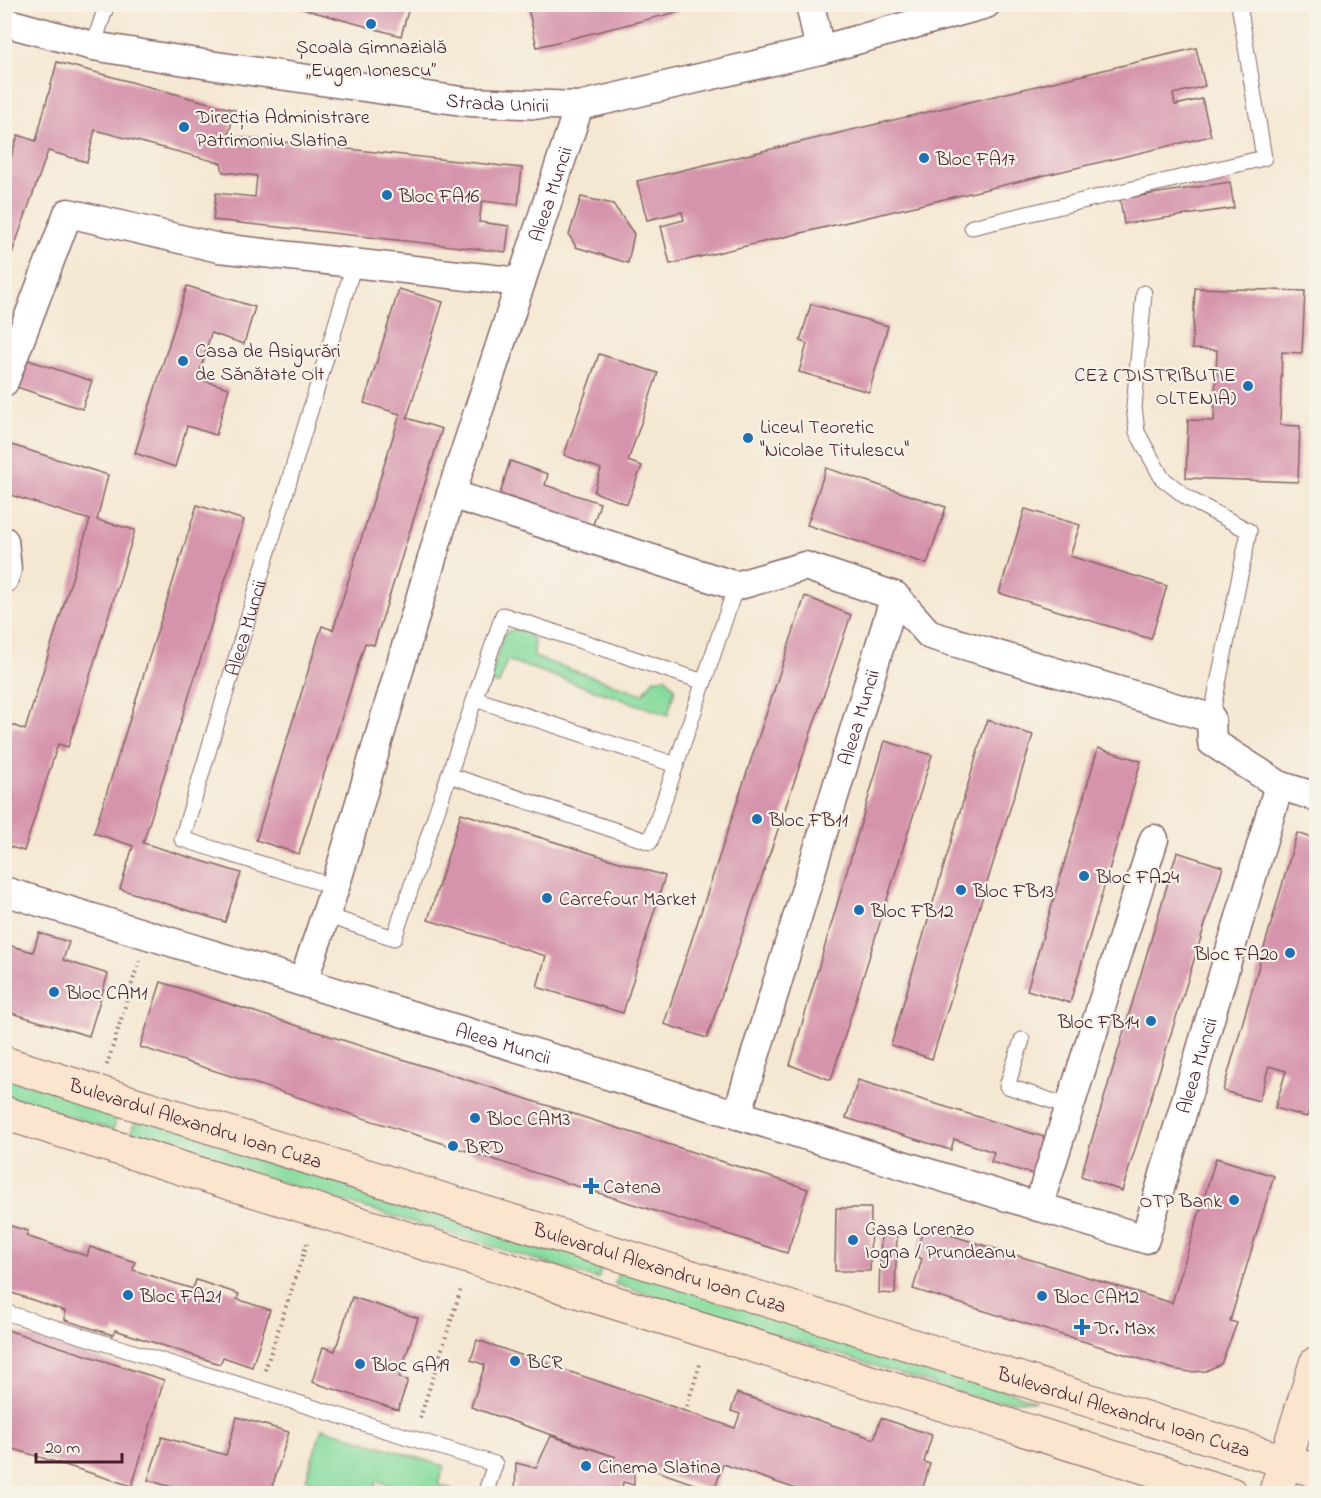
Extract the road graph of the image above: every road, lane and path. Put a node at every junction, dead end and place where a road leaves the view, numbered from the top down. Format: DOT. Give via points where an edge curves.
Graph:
graph roads {
  1 [pos="107,4"];
  2 [pos="810,4"];
  3 [pos="986,4"];
  4 [pos="1239,4"];
  5 [pos="4,22"];
  6 [pos="93,46"];
  7 [pos="820,50"];
  8 [pos="579,106"];
  9 [pos="972,227"];
  10 [pos="354,264"];
  11 [pos="520,282"];
  12 [pos="1144,293"];
  13 [pos="4,382"];
  14 [pos="451,494"];
  15 [pos="4,541"];
  16 [pos="4,579"];
  17 [pos="736,586"];
  18 [pos="895,596"];
  19 [pos="704,682"];
  20 [pos="475,699"];
  21 [pos="1210,717"];
  22 [pos="676,765"];
  23 [pos="449,775"];
  24 [pos="1279,785"];
  25 [pos="1317,797"];
  26 [pos="1154,839"];
  27 [pos="334,887"];
  28 [pos="4,891"];
  29 [pos="325,915"];
  30 [pos="147,935"];
  31 [pos="303,982"];
  32 [pos="1022,1040"];
  33 [pos="4,1063"];
  34 [pos="106,1066"];
  35 [pos="1070,1107"];
  36 [pos="4,1113"];
  37 [pos="737,1115"];
  38 [pos="1038,1207"];
  39 [pos="308,1240"];
  40 [pos="461,1289"];
  41 [pos="4,1312"];
  42 [pos="1317,1363"];
  43 [pos="700,1364"];
  44 [pos="258,1390"];
  45 [pos="686,1412"];
  46 [pos="413,1438"];
  47 [pos="1285,1462"];
  48 [pos="1317,1471"];
  49 [pos="485,1494"];
  50 [pos="681,1494"];
  51 [pos="704,1494"];
  52 [pos="1231,1494"];
  53 [pos="1275,1494"];
  1 -- 6 [label="lane"];
  2 -- 7 [label="street"];
  3 -- 7 [label="street, Strada Unirii"];
  4 -- 9 [label="lane" via="1264,158"];
  5 -- 6 [label="street, Strada Unirii"];
  6 -- 8 [label="street, Strada Unirii" via="468,102"];
  7 -- 8 [label="street, Strada Unirii"];
  8 -- 11 [label="street, Aleea Muncii"];
  10 -- 11 [label="street"];
  10 -- 13 [label="street" via="219,248 68,213"];
  10 -- 27 [label="lane, Aleea Muncii" via="182,838"];
  11 -- 14 [label="street, Aleea Muncii"];
  12 -- 21 [label="lane" via="1134,407 1137,432 1162,478 1189,499 1249,531"];
  14 -- 17 [label="street"];
  14 -- 27 [label="street, Aleea Muncii"];
  15 -- 16 [label="street"];
  17 -- 18 [label="street" via="805,566"];
  17 -- 19 [label="lane"];
  18 -- 21 [label="street" via="930,635"];
  18 -- 37 [label="street, Aleea Muncii"];
  19 -- 20 [label="lane" via="503,615"];
  19 -- 22 [label="lane"];
  20 -- 22 [label="lane"];
  20 -- 23 [label="lane"];
  21 -- 24 [label="street" via="1212,742"];
  22 -- 23 [label="lane" via="650,842"];
  23 -- 29 [label="lane" via="394,938"];
  24 -- 25 [label="street"];
  24 -- 38 [label="street, Aleea Muncii" via="1145,1239"];
  26 -- 35 [label="street"];
  27 -- 29 [label="street, Aleea Muncii"];
  28 -- 30 [label="street, Aleea Muncii"];
  29 -- 31 [label="street, Aleea Muncii"];
  30 -- 31 [label="street, Aleea Muncii"];
  30 -- 34 [label="path"];
  31 -- 37 [label="street, Aleea Muncii"];
  32 -- 35 [label="lane" via="1007,1086"];
  33 -- 47 [label="main road, Bulevardul Alexandru Ioan Cuza"];
  35 -- 38 [label="street"];
  36 -- 52 [label="main road"];
  37 -- 38 [label="street, Aleea Muncii"];
  39 -- 44 [label="path"];
  40 -- 46 [label="path"];
  41 -- 44 [label="lane"];
  42 -- 47 [label="main road"];
  43 -- 45 [label="path"];
  44 -- 46 [label="lane"];
  46 -- 49 [label="lane" via="495,1464"];
  47 -- 48 [label="main road, Bulevardul Alexandru Ioan Cuza"];
  47 -- 53 [label="main road"];
  50 -- 51 [label="lane"];
}
